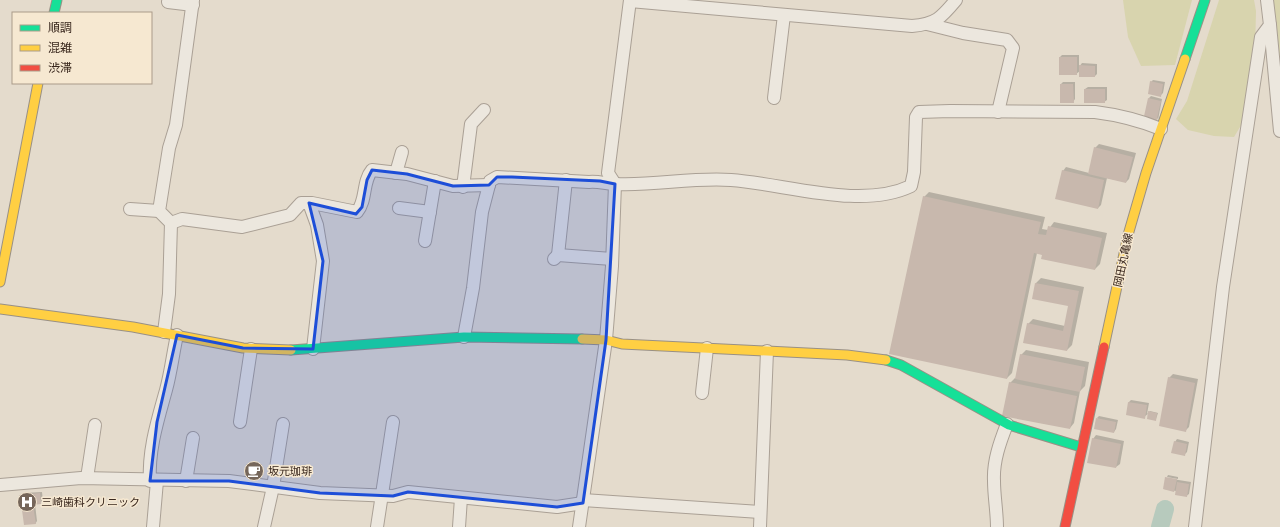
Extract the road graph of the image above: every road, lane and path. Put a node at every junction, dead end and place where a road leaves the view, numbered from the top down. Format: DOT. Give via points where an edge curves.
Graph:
graph roads {
  1 [pos="57,0"];
  2 [pos="630,0"];
  3 [pos="956,0"];
  4 [pos="1205,0"];
  5 [pos="1267,0"];
  6 [pos="168,2"];
  7 [pos="193,2"];
  8 [pos="54,12"];
  9 [pos="784,15"];
  10 [pos="928,24"];
  11 [pos="1270,25"];
  12 [pos="38,84"];
  13 [pos="774,98"];
  14 [pos="484,110"];
  15 [pos="998,112"];
  16 [pos="1161,129"];
  17 [pos="1280,131"];
  18 [pos="402,152"];
  19 [pos="396,172"];
  20 [pos="566,180"];
  21 [pos="435,181"];
  22 [pos="615,184"];
  23 [pos="489,185"];
  24 [pos="463,186"];
  25 [pos="309,203"];
  26 [pos="399,208"];
  27 [pos="130,209"];
  28 [pos="159,210"];
  29 [pos="430,212"];
  30 [pos="171,223"];
  31 [pos="425,241"];
  32 [pos="612,259"];
  33 [pos="0,282"];
  34 [pos="0,310"];
  35 [pos="164,332"];
  36 [pos="177,335"];
  37 [pos="464,337"];
  38 [pos="606,340"];
  39 [pos="707,348"];
  40 [pos="251,349"];
  41 [pos="313,349"];
  42 [pos="767,351"];
  43 [pos="702,393"];
  44 [pos="240,422"];
  45 [pos="394,422"];
  46 [pos="283,424"];
  47 [pos="1007,424"];
  48 [pos="95,425"];
  49 [pos="193,438"];
  50 [pos="1081,447"];
  51 [pos="87,478"];
  52 [pos="154,481"];
  53 [pos="186,481"];
  54 [pos="0,485"];
  55 [pos="273,487"];
  56 [pos="383,495"];
  57 [pos="461,498"];
  58 [pos="583,502"];
  59 [pos="760,512"];
  60 [pos="152,527"];
  61 [pos="264,527"];
  62 [pos="377,527"];
  63 [pos="458,527"];
  64 [pos="579,527"];
  65 [pos="760,527"];
  66 [pos="998,527"];
  67 [pos="1066,527"];
  68 [pos="1195,527"];
  1 -- 8 [label="street"];
  2 -- 9 [label="street"];
  2 -- 22 [label="street" via="608,173"];
  3 -- 10 [label="street" via="935,21"];
  4 -- 16 [label="street, 岡田丸亀線"];
  5 -- 11 [label="street"];
  6 -- 7 [label="street"];
  7 -- 28 [label="street" via="176,125 169,148"];
  9 -- 10 [label="street" via="912,26"];
  9 -- 13 [label="street"];
  10 -- 15 [label="street" via="1007,40 1013,48"];
  11 -- 17 [label="street"];
  11 -- 68 [label="street" via="1261,37 1223,287"];
  12 -- 33 [label="street"];
  14 -- 24 [label="street" via="471,124"];
  15 -- 16 [label="street" via="1110,114 1139,120"];
  15 -- 22 [label="street" via="919,112 916,117 911,186 896,194 864,197 731,180"];
  16 -- 50 [label="street, 岡田丸亀線" via="1128,235"];
  18 -- 19 [label="street"];
  19 -- 21 [label="street"];
  19 -- 25 [label="street" via="372,170 367,180 362,207 357,212"];
  20 -- 22 [label="street"];
  20 -- 23 [label="street" via="497,177 490,181"];
  20 -- 32 [label="street" via="556,257"];
  21 -- 24 [label="street"];
  21 -- 29 [label="street"];
  22 -- 32 [label="street"];
  23 -- 24 [label="street"];
  23 -- 37 [label="street" via="482,212"];
  25 -- 30 [label="street" via="301,203 290,215 242,227 182,219"];
  25 -- 41 [label="street" via="317,225 323,261"];
  26 -- 29 [label="street"];
  27 -- 28 [label="street"];
  28 -- 30 [label="street"];
  29 -- 31 [label="street"];
  30 -- 35 [label="street" via="169,294"];
  32 -- 38 [label="street"];
  34 -- 35 [label="street"];
  35 -- 36 [label="street"];
  36 -- 40 [label="street"];
  36 -- 52 [label="street" via="156,422 151,456"];
  37 -- 38 [label="street"];
  37 -- 41 [label="street"];
  38 -- 39 [label="street" via="622,344"];
  38 -- 58 [label="street"];
  39 -- 42 [label="street"];
  39 -- 43 [label="street"];
  40 -- 41 [label="street"];
  40 -- 44 [label="street"];
  42 -- 47 [label="street" via="888,360"];
  42 -- 59 [label="street"];
  45 -- 56 [label="street"];
  46 -- 55 [label="street"];
  47 -- 50 [label="street"];
  47 -- 66 [label="street" via="995,467"];
  48 -- 51 [label="street"];
  49 -- 53 [label="street"];
  50 -- 67 [label="street, 岡田丸亀線"];
  51 -- 52 [label="street"];
  51 -- 54 [label="street"];
  52 -- 53 [label="street"];
  52 -- 60 [label="street"];
  53 -- 55 [label="street" via="229,481"];
  55 -- 56 [label="street" via="320,493"];
  55 -- 61 [label="street"];
  56 -- 57 [label="street" via="393,496 408,492"];
  56 -- 62 [label="street"];
  57 -- 58 [label="street" via="557,507"];
  57 -- 63 [label="street"];
  58 -- 59 [label="street"];
  58 -- 64 [label="street"];
  59 -- 65 [label="street"];
}
